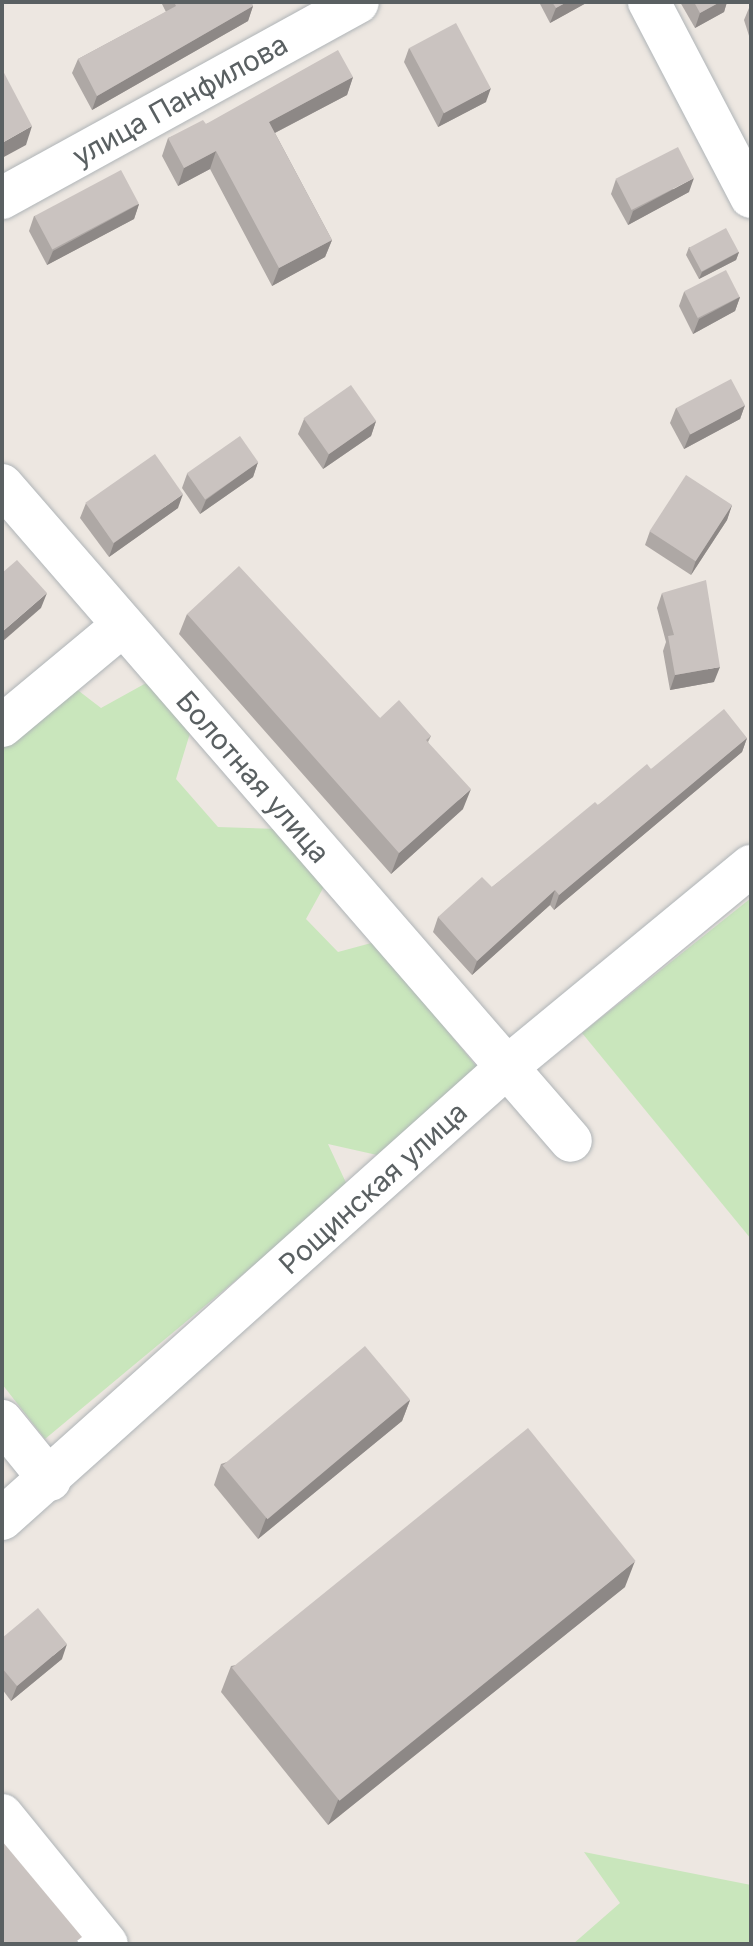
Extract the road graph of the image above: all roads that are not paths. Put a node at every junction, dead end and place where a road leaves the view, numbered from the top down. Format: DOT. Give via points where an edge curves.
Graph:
graph roads {
  1 [pos="358,2"];
  2 [pos="649,2"];
  3 [pos="751,197"];
  4 [pos="2,198"];
  5 [pos="2,485"];
  6 [pos="121,627"];
  7 [pos="2,726"];
  8 [pos="751,866"];
  9 [pos="507,1067"];
  10 [pos="571,1141"];
  11 [pos="2,1421"];
  12 [pos="50,1480"];
  13 [pos="2,1519"];
  14 [pos="2,1815"];
  15 [pos="107,1944"];
  1 -- 4 [label="street, улица Панфилова"];
  2 -- 3 [label="street"];
  5 -- 6 [label="street, Болотная улица"];
  6 -- 7 [label="street"];
  6 -- 9 [label="street, Болотная улица"];
  8 -- 9 [label="street, Рощинская улица"];
  9 -- 10 [label="street, Болотная улица"];
  9 -- 12 [label="street, Рощинская улица"];
  11 -- 12 [label="street"];
  12 -- 13 [label="street, Рощинская улица"];
  14 -- 15 [label="street"];
}
